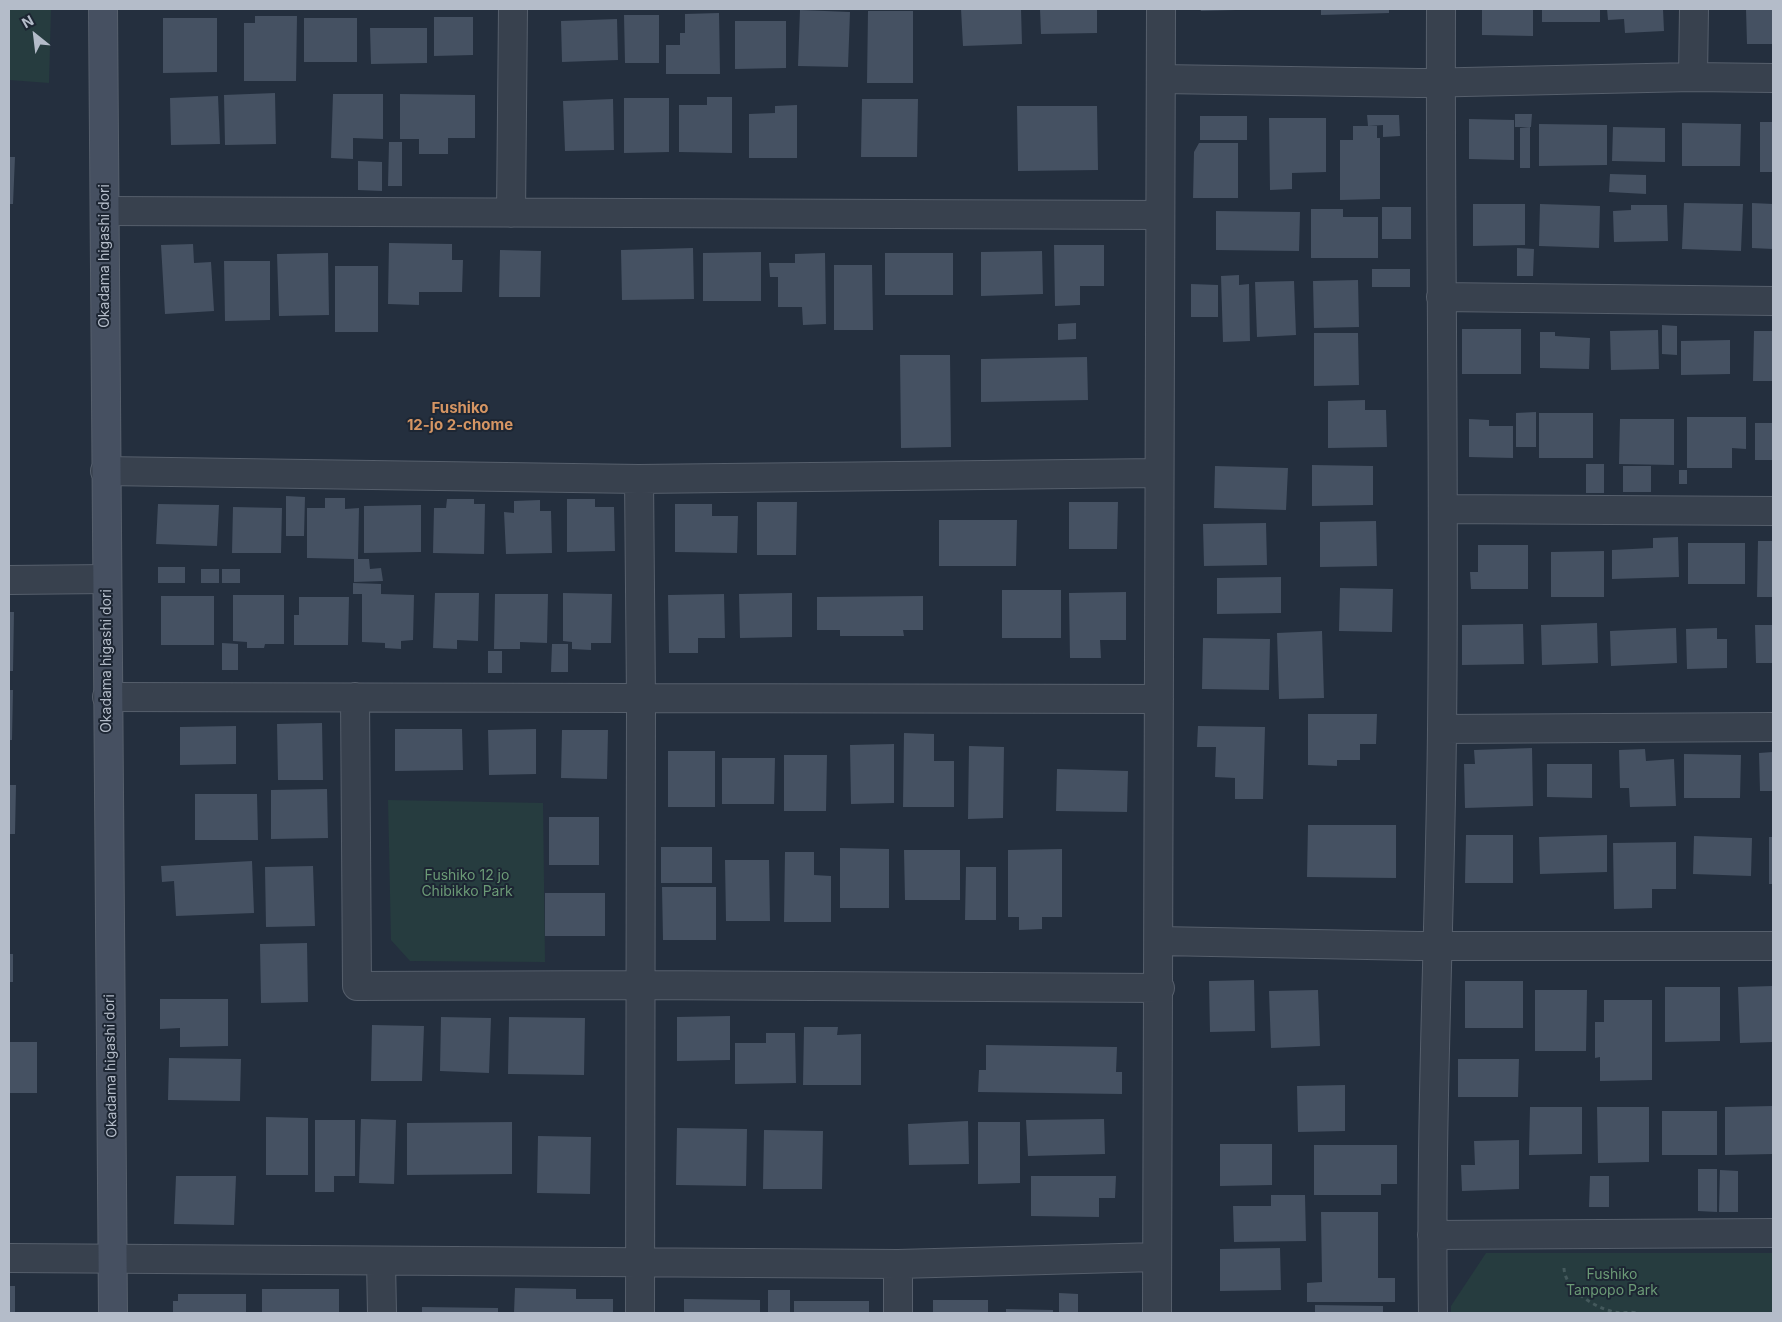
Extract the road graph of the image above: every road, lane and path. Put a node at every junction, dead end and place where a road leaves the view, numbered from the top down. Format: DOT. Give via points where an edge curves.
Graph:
graph roads {
  1 [pos="103,9"];
  2 [pos="513,9"];
  3 [pos="1161,9"];
  4 [pos="1441,9"];
  5 [pos="1694,9"];
  6 [pos="1693,77"];
  7 [pos="1773,78"];
  8 [pos="1161,79"];
  9 [pos="1441,83"];
  10 [pos="105,211"];
  11 [pos="511,213"];
  12 [pos="1160,215"];
  13 [pos="1441,297"];
  14 [pos="1773,302"];
  15 [pos="105,471"];
  16 [pos="1158,473"];
  17 [pos="639,479"];
  18 [pos="1444,509"];
  19 [pos="1773,511"];
  20 [pos="107,579"];
  21 [pos="9,580"];
  22 [pos="107,697"];
  23 [pos="354,697"];
  24 [pos="642,698"];
  25 [pos="1159,699"];
  26 [pos="1773,727"];
  27 [pos="1442,729"];
  28 [pos="1160,941"];
  29 [pos="1439,946"];
  30 [pos="1773,946"];
  31 [pos="640,985"];
  32 [pos="1160,988"];
  33 [pos="1773,1233"];
  34 [pos="1432,1235"];
  35 [pos="1157,1256"];
  36 [pos="9,1258"];
  37 [pos="114,1258"];
  38 [pos="1563,1260"];
  39 [pos="381,1261"];
  40 [pos="640,1262"];
  41 [pos="898,1264"];
  42 [pos="113,1313"];
  43 [pos="382,1313"];
  44 [pos="640,1313"];
  45 [pos="898,1313"];
  46 [pos="1157,1313"];
  47 [pos="1433,1313"];
  48 [pos="1637,1313"];
  1 -- 10 [label="street, Okadama higashi dori"];
  2 -- 11 [label="street"];
  3 -- 8 [label="street"];
  4 -- 9 [label="street"];
  5 -- 6 [label="street"];
  6 -- 7 [label="street"];
  6 -- 9 [label="street"];
  8 -- 9 [label="street"];
  8 -- 12 [label="street"];
  9 -- 13 [label="street"];
  10 -- 11 [label="street"];
  10 -- 15 [label="street, Okadama higashi dori"];
  11 -- 12 [label="street"];
  12 -- 16 [label="street"];
  13 -- 14 [label="street"];
  13 -- 18 [label="street"];
  15 -- 17 [label="street"];
  15 -- 20 [label="street, Okadama higashi dori"];
  16 -- 17 [label="street"];
  16 -- 25 [label="street"];
  17 -- 24 [label="street"];
  18 -- 19 [label="street"];
  18 -- 27 [label="street"];
  20 -- 21 [label="street"];
  20 -- 22 [label="street, Okadama higashi dori"];
  22 -- 23 [label="street"];
  22 -- 37 [label="street, Okadama higashi dori"];
  23 -- 24 [label="street"];
  23 -- 31 [label="street" via="357,986"];
  24 -- 25 [label="street"];
  24 -- 31 [label="street"];
  25 -- 28 [label="street"];
  26 -- 27 [label="street"];
  27 -- 29 [label="street"];
  28 -- 29 [label="street"];
  28 -- 32 [label="street"];
  29 -- 30 [label="street"];
  29 -- 34 [label="street"];
  31 -- 32 [label="street"];
  31 -- 40 [label="street"];
  32 -- 35 [label="street"];
  33 -- 34 [label="street"];
  34 -- 47 [label="street"];
  35 -- 41 [label="street"];
  35 -- 46 [label="street"];
  36 -- 37 [label="street"];
  37 -- 39 [label="street"];
  37 -- 42 [label="street, Okadama higashi dori"];
  38 -- 48 [label="path" via="1564,1275 1571,1288 1614,1312"];
  39 -- 40 [label="street"];
  39 -- 43 [label="street"];
  40 -- 41 [label="street"];
  40 -- 44 [label="street"];
  41 -- 45 [label="street"];
}
